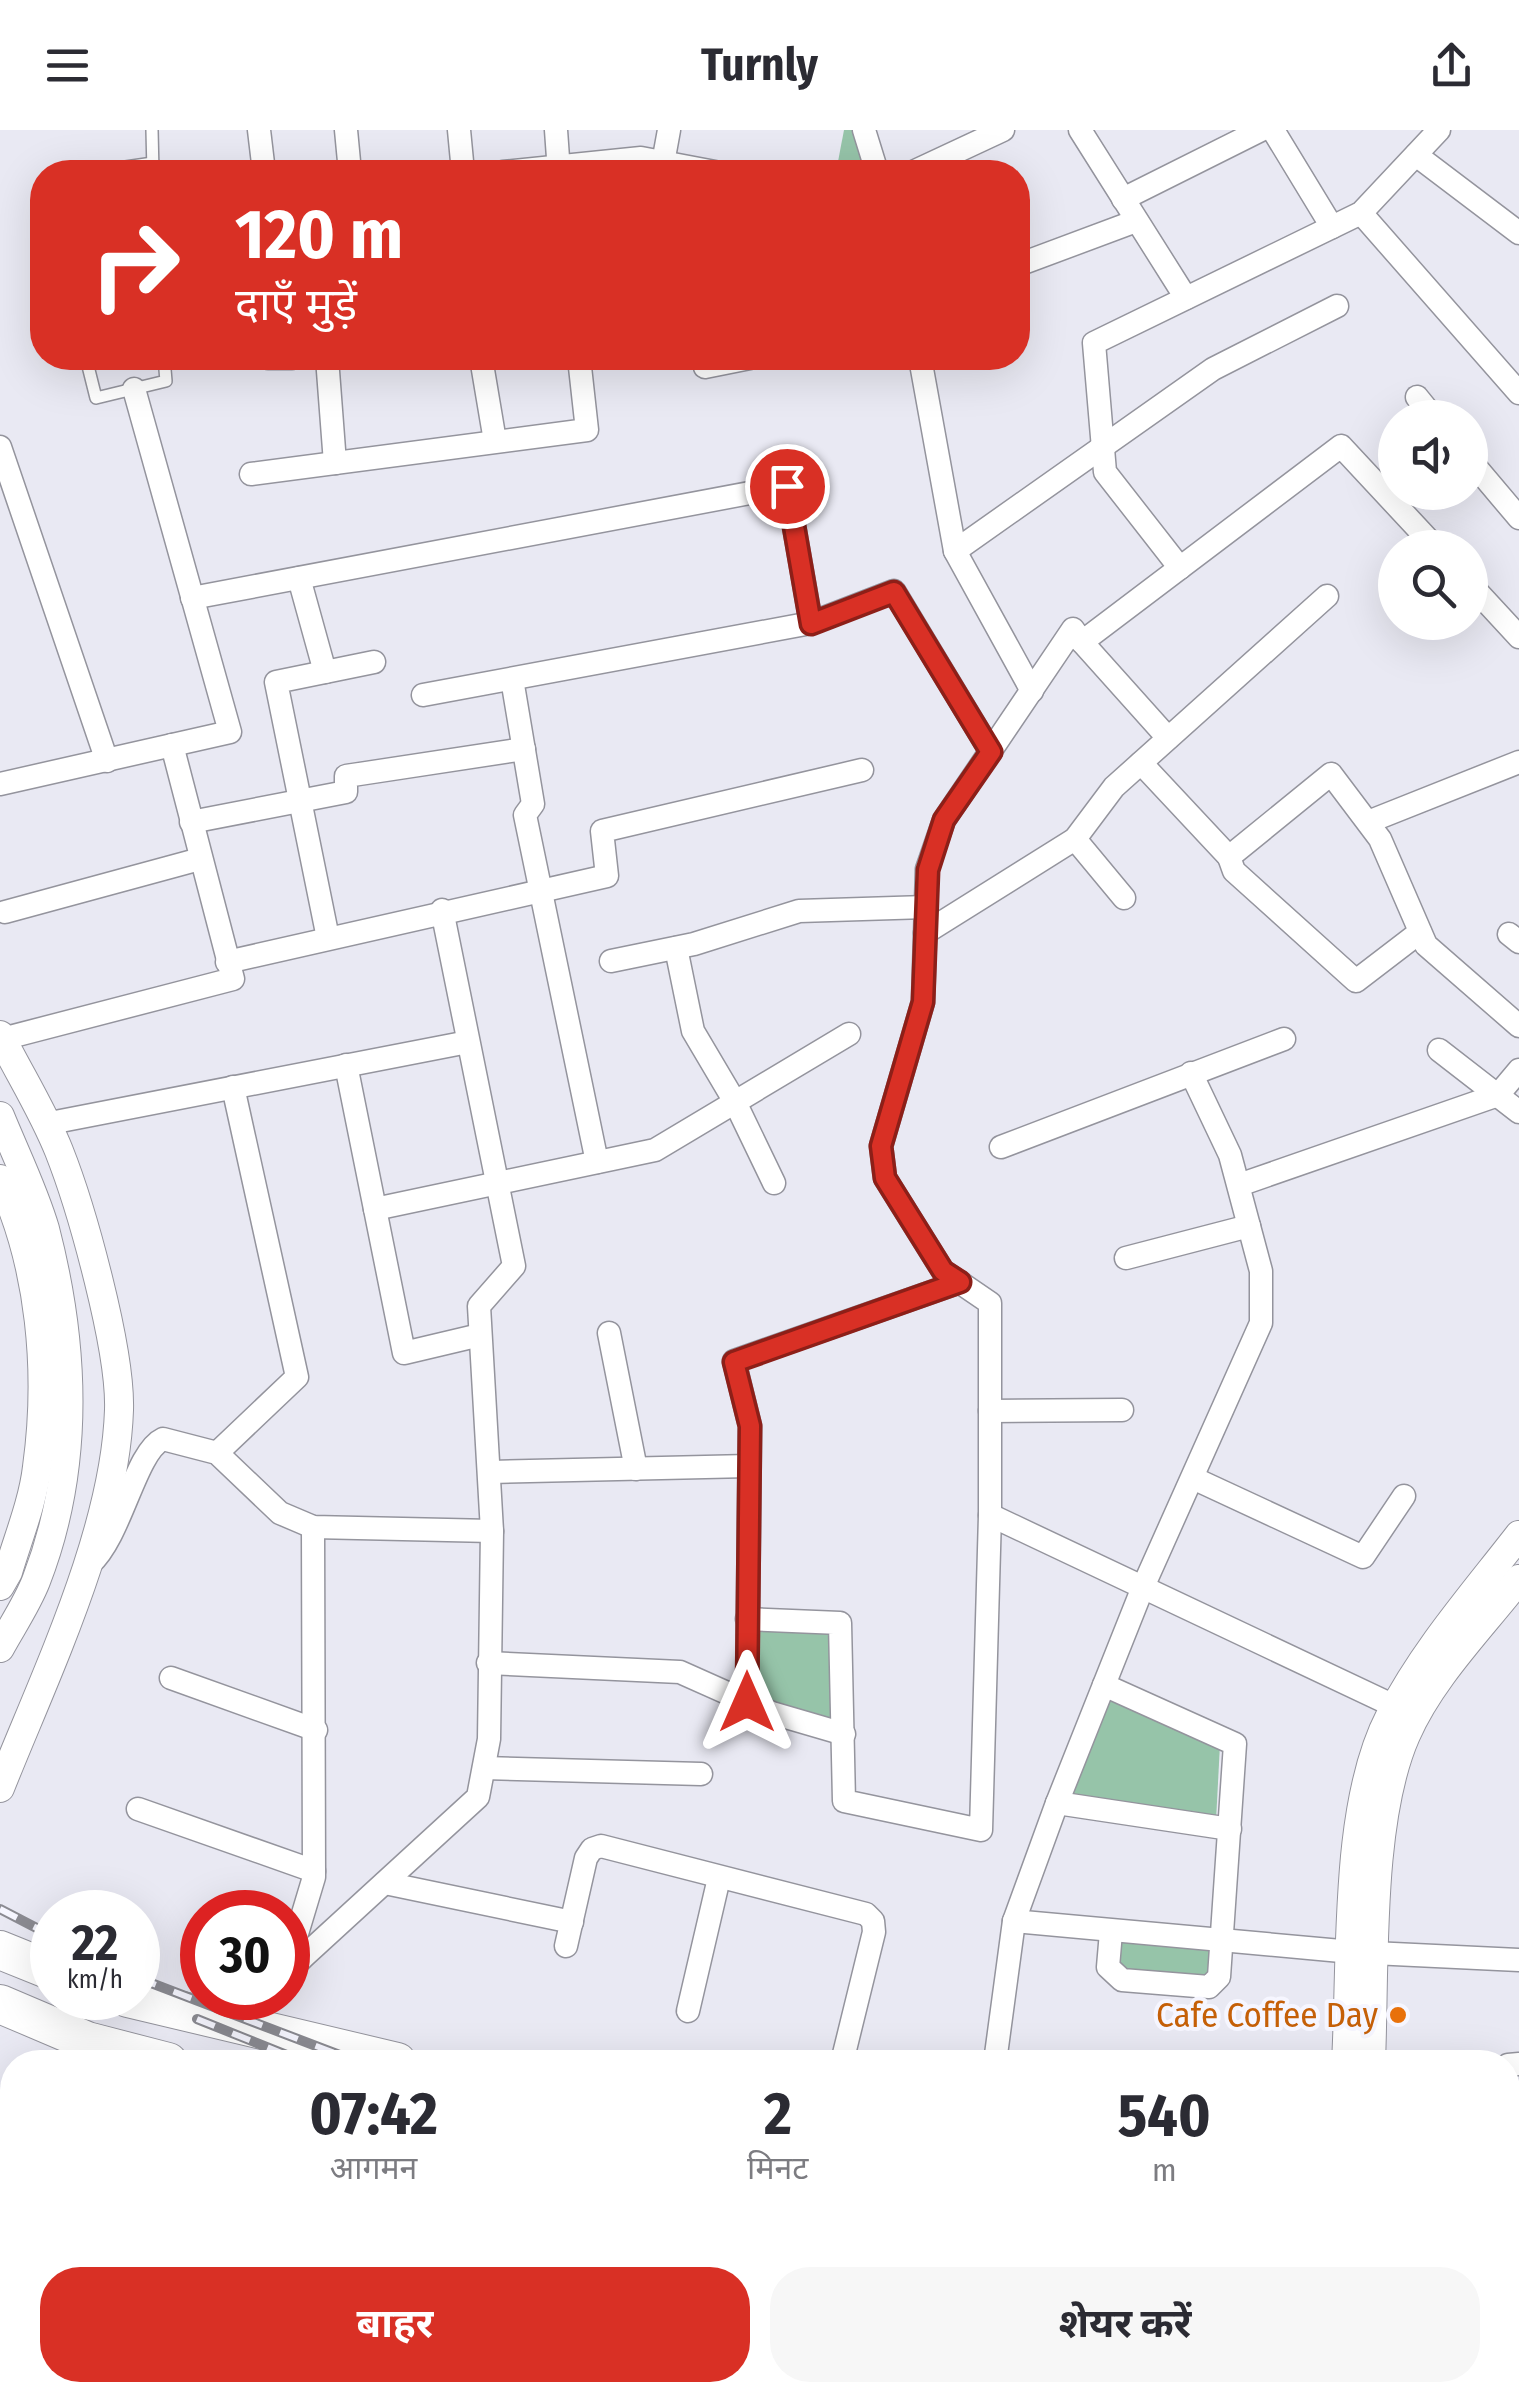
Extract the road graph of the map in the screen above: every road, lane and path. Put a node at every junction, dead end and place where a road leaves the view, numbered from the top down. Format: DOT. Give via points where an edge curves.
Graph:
graph roads {
  1 [pos="152,130"];
  2 [pos="259,130"];
  3 [pos="346,130"];
  4 [pos="459,130"];
  5 [pos="556,130"];
  6 [pos="669,130"];
  7 [pos="864,130"];
  8 [pos="1003,130"];
  9 [pos="1080,130"];
  10 [pos="1262,130"];
  11 [pos="1273,130"];
  12 [pos="1439,130"];
  13 [pos="1416,155"];
  14 [pos="153,160"];
  15 [pos="263,160"];
  16 [pos="349,160"];
  17 [pos="462,160"];
  18 [pos="558,160"];
  19 [pos="664,160"];
  20 [pos="873,160"];
  21 [pos="939,160"];
  22 [pos="1123,199"];
  23 [pos="1361,213"];
  24 [pos="1136,220"];
  25 [pos="1332,227"];
  26 [pos="1517,228"];
  27 [pos="1030,260"];
  28 [pos="1186,298"];
  29 [pos="1337,306"];
  30 [pos="89,370"];
  31 [pos="165,370"];
  32 [pos="328,370"];
  33 [pos="484,370"];
  34 [pos="580,370"];
  35 [pos="922,370"];
  36 [pos="134,389"];
  37 [pos="1519,393"];
  38 [pos="1417,396"];
  39 [pos="1420,400"];
  40 [pos="495,441"];
  41 [pos="1103,445"];
  42 [pos="0,447"];
  43 [pos="335,463"];
  44 [pos="252,474"];
  45 [pos="1488,481"];
  46 [pos="1519,518"];
  47 [pos="1419,530"];
  48 [pos="955,551"];
  49 [pos="1180,568"];
  50 [pos="300,578"];
  51 [pos="1327,596"];
  52 [pos="192,598"];
  53 [pos="1488,603"];
  54 [pos="811,624"];
  55 [pos="1519,637"];
  56 [pos="1082,642"];
  57 [pos="374,662"];
  58 [pos="325,672"];
  59 [pos="512,678"];
  60 [pos="1032,691"];
  61 [pos="424,695"];
  62 [pos="1168,738"];
  63 [pos="172,745"];
  64 [pos="524,748"];
  65 [pos="991,752"];
  66 [pos="106,760"];
  67 [pos="1519,762"];
  68 [pos="1140,764"];
  69 [pos="862,770"];
  70 [pos="0,784"];
  71 [pos="301,801"];
  72 [pos="191,822"];
  73 [pos="1368,822"];
  74 [pos="1075,839"];
  75 [pos="1229,857"];
  76 [pos="200,859"];
  77 [pos="538,890"];
  78 [pos="1124,898"];
  79 [pos="926,907"];
  80 [pos="442,910"];
  81 [pos="6,912"];
  82 [pos="1420,932"];
  83 [pos="925,933"];
  84 [pos="328,938"];
  85 [pos="676,948"];
  86 [pos="611,961"];
  87 [pos="227,962"];
  88 [pos="1519,1026"];
  89 [pos="850,1034"];
  90 [pos="1,1037"];
  91 [pos="1284,1039"];
  92 [pos="468,1042"];
  93 [pos="1439,1050"];
  94 [pos="346,1066"];
  95 [pos="1519,1070"];
  96 [pos="1191,1074"];
  97 [pos="233,1088"];
  98 [pos="1498,1095"];
  99 [pos="735,1102"];
  100 [pos="1519,1112"];
  101 [pos="0,1116"];
  102 [pos="46,1124"];
  103 [pos="1001,1147"];
  104 [pos="597,1162"];
  105 [pos="0,1179"];
  106 [pos="497,1183"];
  107 [pos="774,1183"];
  108 [pos="1238,1186"];
  109 [pos="375,1209"];
  110 [pos="1249,1226"];
  111 [pos="1126,1258"];
  112 [pos="960,1282"];
  113 [pos="610,1333"];
  114 [pos="480,1335"];
  115 [pos="990,1410"];
  116 [pos="1122,1410"];
  117 [pos="218,1453"];
  118 [pos="750,1466"];
  119 [pos="636,1469"];
  120 [pos="491,1472"];
  121 [pos="1195,1478"];
  122 [pos="1404,1496"];
  123 [pos="990,1515"];
  124 [pos="313,1527"];
  125 [pos="492,1531"];
  126 [pos="1519,1535"];
  127 [pos="82,1572"];
  128 [pos="1519,1579"];
  129 [pos="0,1586"];
  130 [pos="1143,1587"];
  131 [pos="747,1618"];
  132 [pos="0,1648"];
  133 [pos="488,1663"];
  134 [pos="171,1678"];
  135 [pos="1104,1686"];
  136 [pos="747,1702"];
  137 [pos="1406,1711"];
  138 [pos="316,1730"];
  139 [pos="844,1734"];
  140 [pos="484,1768"];
  141 [pos="700,1774"];
  142 [pos="0,1788"];
  143 [pos="1056,1803"];
  144 [pos="138,1809"];
  145 [pos="1230,1829"];
  146 [pos="314,1871"];
  147 [pos="719,1878"];
  148 [pos="385,1882"];
  149 [pos="309,1890"];
  150 [pos="572,1922"];
  151 [pos="1014,1922"];
  152 [pos="1111,1932"];
  153 [pos="1223,1941"];
  154 [pos="566,1946"];
  155 [pos="0,1950"];
  156 [pos="310,1950"];
  157 [pos="1364,1952"];
  158 [pos="1519,1960"];
  159 [pos="30,1963"];
  160 [pos="0,2004"];
  161 [pos="688,2011"];
  162 [pos="277,2020"];
  163 [pos="119,2050"];
  164 [pos="357,2050"];
  165 [pos="845,2050"];
  166 [pos="997,2050"];
  167 [pos="1348,2050"];
  168 [pos="1370,2050"];
  1 -- 14 [label="lane"];
  2 -- 15 [label="street"];
  3 -- 16 [label="street"];
  4 -- 17 [label="street"];
  5 -- 18 [label="street"];
  6 -- 19 [label="street"];
  7 -- 20 [label="street"];
  8 -- 21 [label="street"];
  9 -- 22 [label="street"];
  10 -- 22 [label="street"];
  11 -- 25 [label="street"];
  12 -- 13 [label="street"];
  13 -- 23 [label="street"];
  13 -- 26 [label="street"];
  22 -- 24 [label="street"];
  23 -- 25 [label="street"];
  23 -- 37 [label="street"];
  24 -- 27 [label="street"];
  24 -- 28 [label="street"];
  25 -- 28 [label="street"];
  28 -- 41 [label="street" via="1094,342"];
  29 -- 41 [label="street" via="1212,369"];
  30 -- 36 [label="lane" via="96,398"];
  31 -- 36 [label="lane" via="166,381"];
  32 -- 43 [label="street"];
  33 -- 40 [label="street"];
  34 -- 40 [label="street" via="587,430"];
  35 -- 48 [label="street"];
  36 -- 52 [label="street"];
  38 -- 39 [label="street"];
  40 -- 43 [label="street"];
  41 -- 48 [label="street"];
  41 -- 49 [label="street" via="1105,472"];
  42 -- 66 [label="street"];
  43 -- 44 [label="street"];
  45 -- 46 [label="street"];
  47 -- 49 [label="street" via="1341,446"];
  48 -- 60 [label="street"];
  49 -- 56 [label="street"];
  50 -- 52 [label="street"];
  50 -- 54 [label="street" via="787,486"];
  50 -- 58 [label="street"];
  51 -- 62 [label="street"];
  52 -- 63 [label="street" via="230,732"];
  53 -- 55 [label="street"];
  54 -- 59 [label="street"];
  54 -- 65 [label="street" via="894,592"];
  56 -- 60 [label="street" via="1072,629"];
  56 -- 62 [label="street"];
  57 -- 58 [label="street"];
  58 -- 71 [label="street" via="276,682"];
  59 -- 61 [label="street"];
  59 -- 64 [label="street"];
  60 -- 65 [label="street"];
  62 -- 68 [label="street"];
  63 -- 66 [label="street"];
  63 -- 72 [label="street"];
  64 -- 71 [label="street" via="346,776 346,792"];
  64 -- 77 [label="street" via="533,804 525,815"];
  65 -- 79 [label="street" via="944,820 928,870"];
  66 -- 70 [label="street"];
  67 -- 73 [label="street"];
  68 -- 74 [label="street"];
  68 -- 75 [label="street"];
  69 -- 77 [label="street" via="602,831 606,876"];
  71 -- 72 [label="street"];
  71 -- 84 [label="street"];
  72 -- 76 [label="street"];
  73 -- 75 [label="street" via="1331,774"];
  73 -- 82 [label="street"];
  74 -- 78 [label="street"];
  74 -- 83 [label="street"];
  75 -- 82 [label="street" via="1234,872 1356,982"];
  76 -- 81 [label="street"];
  76 -- 87 [label="street"];
  77 -- 80 [label="street"];
  77 -- 104 [label="street"];
  79 -- 83 [label="street"];
  79 -- 85 [label="street" via="799,912"];
  80 -- 84 [label="street"];
  80 -- 92 [label="street"];
  82 -- 88 [label="street" via="1426,946"];
  83 -- 112 [label="street" via="923,1002 881,1146 885,1178 943,1271"];
  84 -- 87 [label="street"];
  85 -- 86 [label="street"];
  85 -- 99 [label="street" via="694,1030"];
  87 -- 90 [label="street" via="232,979"];
  89 -- 99 [label="street"];
  90 -- 102 [label="street"];
  91 -- 96 [label="street"];
  92 -- 94 [label="street"];
  92 -- 106 [label="street"];
  93 -- 98 [label="street"];
  94 -- 97 [label="street"];
  94 -- 109 [label="street"];
  95 -- 98 [label="street"];
  96 -- 103 [label="street"];
  96 -- 108 [label="street"];
  97 -- 102 [label="street"];
  97 -- 117 [label="street" via="297,1377"];
  98 -- 100 [label="street"];
  98 -- 108 [label="street"];
  99 -- 104 [label="street" via="655,1150"];
  99 -- 107 [label="street"];
  101 -- 132 [label="street" via="44,1228 70,1366 66,1460 54,1515 36,1582"];
  102 -- 127 [label="street" via="106,1314 119,1408 110,1484"];
  104 -- 106 [label="street"];
  105 -- 129 [label="street" via="16,1213 44,1358 37,1470"];
  106 -- 109 [label="street"];
  106 -- 114 [label="street" via="514,1266 479,1306"];
  108 -- 110 [label="street"];
  109 -- 114 [label="street" via="404,1354"];
  110 -- 111 [label="street"];
  110 -- 121 [label="street" via="1260,1271 1261,1323"];
  112 -- 115 [label="street" via="990,1303"];
  112 -- 118 [label="street" via="734,1362 750,1426"];
  113 -- 119 [label="street"];
  114 -- 120 [label="street"];
  115 -- 116 [label="street"];
  115 -- 123 [label="street"];
  117 -- 124 [label="street" via="280,1513"];
  117 -- 127 [label="street" via="163,1439 152,1444 103,1552"];
  118 -- 119 [label="street"];
  118 -- 131 [label="street"];
  119 -- 120 [label="street"];
  120 -- 125 [label="street"];
  121 -- 122 [label="street" via="1363,1557"];
  121 -- 130 [label="street"];
  123 -- 130 [label="street"];
  123 -- 139 [label="street" via="981,1830 844,1801"];
  124 -- 125 [label="street"];
  124 -- 138 [label="street"];
  125 -- 133 [label="street"];
  126 -- 137 [label="street" via="1432,1647"];
  127 -- 142 [label="street"];
  128 -- 137 [label="street"];
  130 -- 135 [label="street"];
  130 -- 137 [label="street"];
  131 -- 136 [label="street"];
  131 -- 139 [label="street" via="840,1623"];
  133 -- 136 [label="street" via="680,1672"];
  133 -- 140 [label="street"];
  134 -- 138 [label="street"];
  135 -- 143 [label="street"];
  135 -- 145 [label="street" via="1235,1744"];
  136 -- 139 [label="street"];
  137 -- 157 [label="street" via="1366,1778"];
  138 -- 146 [label="street"];
  140 -- 141 [label="street"];
  140 -- 148 [label="street" via="478,1798"];
  143 -- 145 [label="street"];
  143 -- 151 [label="street"];
  144 -- 146 [label="street"];
  145 -- 153 [label="street"];
  146 -- 149 [label="street"];
  147 -- 150 [label="street" via="592,1848"];
  147 -- 161 [label="street"];
  147 -- 165 [label="street" via="866,1914 874,1922"];
  148 -- 150 [label="street"];
  148 -- 156 [label="street"];
  150 -- 154 [label="street"];
  151 -- 152 [label="street"];
  151 -- 166 [label="street"];
  152 -- 153 [label="street"];
  152 -- 153 [label="street" via="1108,1967 1122,1980 1210,1986 1218,1977"];
  153 -- 157 [label="street"];
  155 -- 159 [label="main road"];
  157 -- 158 [label="street"];
  157 -- 167 [label="street"];
  157 -- 168 [label="street"];
  160 -- 163 [label="main road"];
  162 -- 164 [label="main road"];
}
